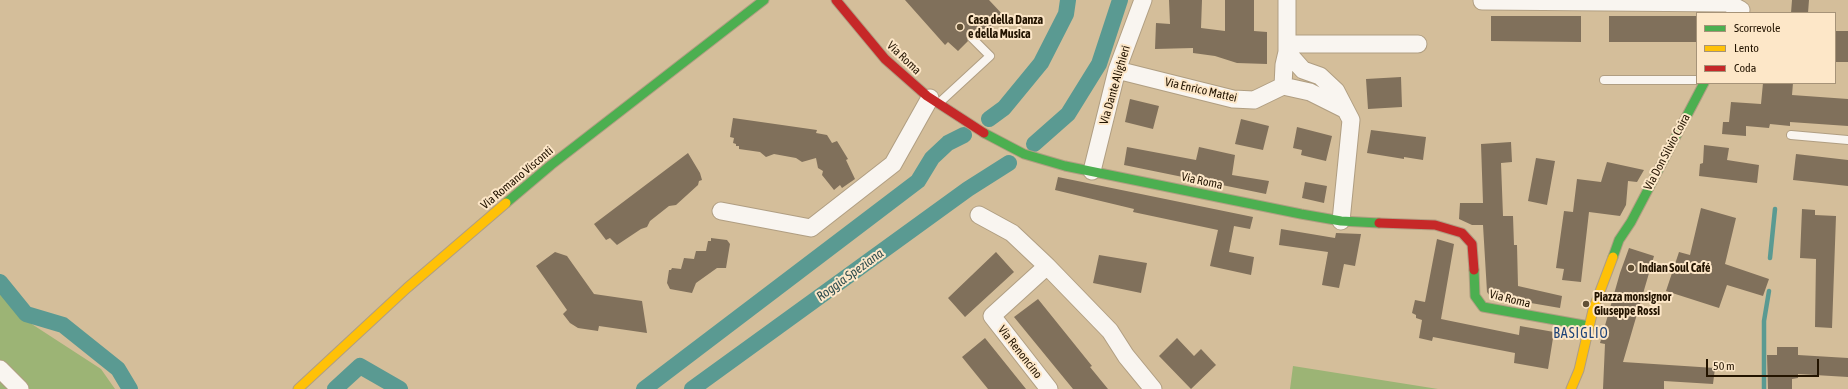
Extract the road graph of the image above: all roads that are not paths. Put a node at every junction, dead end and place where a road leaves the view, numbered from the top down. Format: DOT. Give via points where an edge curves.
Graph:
graph roads {
  1 [pos="764,0"];
  2 [pos="836,0"];
  3 [pos="1142,0"];
  4 [pos="1287,0"];
  5 [pos="1482,1"];
  6 [pos="1743,8"];
  7 [pos="972,38"];
  8 [pos="1418,44"];
  9 [pos="1287,48"];
  10 [pos="1116,70"];
  11 [pos="1604,80"];
  12 [pos="1696,80"];
  13 [pos="1703,84"];
  14 [pos="1283,86"];
  15 [pos="934,101"];
  16 [pos="1344,109"];
  17 [pos="1791,135"];
  18 [pos="1848,140"];
  19 [pos="1092,171"];
  20 [pos="721,211"];
  21 [pos="979,215"];
  22 [pos="1342,221"];
  23 [pos="1047,266"];
  24 [pos="1589,326"];
  25 [pos="0,369"];
  26 [pos="20,389"];
  27 [pos="298,389"];
  28 [pos="1049,389"];
  29 [pos="1153,389"];
  30 [pos="1571,389"];
  1 -- 27 [label="street, Via Romano Visconti" via="551,165 407,288"];
  2 -- 15 [label="street, Via Roma" via="885,59"];
  3 -- 10 [label="street, Via Dante Alighieri"];
  4 -- 9 [label="street"];
  5 -- 6 [label="street" via="1728,4"];
  7 -- 15 [label="lane" via="990,56"];
  8 -- 9 [label="street"];
  9 -- 14 [label="street"];
  9 -- 16 [label="street" via="1303,70 1320,76 1336,91"];
  10 -- 14 [label="street, Via Enrico Mattei" via="1233,99 1254,100"];
  10 -- 19 [label="street, Via Dante Alighieri"];
  11 -- 12 [label="lane"];
  13 -- 24 [label="street, Via Don Silvio Coira" via="1619,240"];
  14 -- 16 [label="street" via="1324,97"];
  15 -- 19 [label="street, Via Roma" via="974,127 1024,154"];
  15 -- 20 [label="street" via="892,164 811,228"];
  16 -- 22 [label="street" via="1351,120 1351,138"];
  17 -- 18 [label="lane"];
  19 -- 22 [label="street, Via Roma"];
  21 -- 23 [label="street" via="1012,233"];
  22 -- 24 [label="street, Via Roma" via="1435,225 1462,233 1472,244 1475,296 1483,306"];
  23 -- 28 [label="street, Via Renoncino" via="992,316"];
  23 -- 29 [label="street" via="1110,331 1126,356"];
  24 -- 30 [label="street" via="1579,370"];
  25 -- 26 [label="street"];
}
